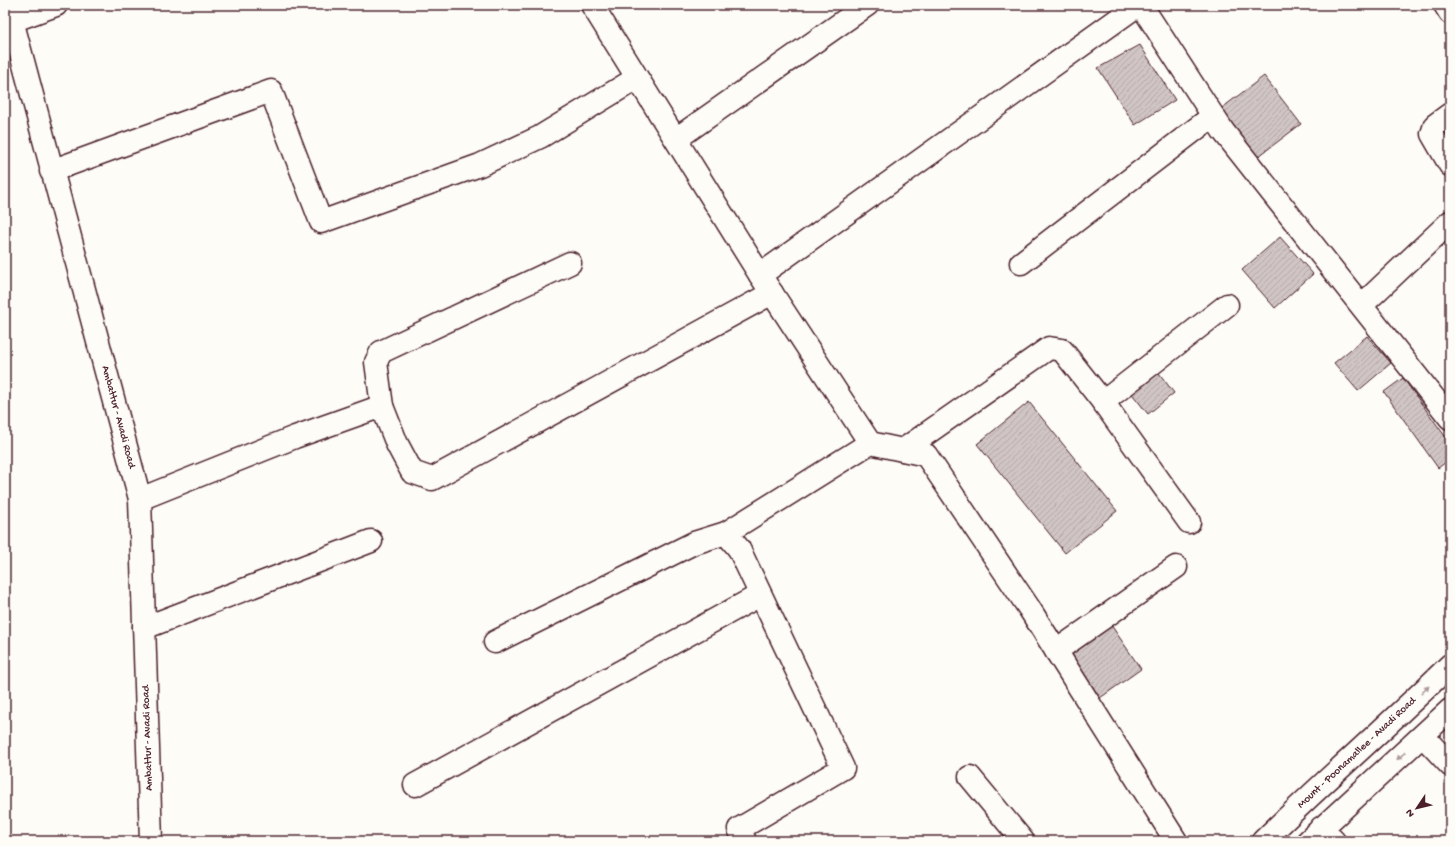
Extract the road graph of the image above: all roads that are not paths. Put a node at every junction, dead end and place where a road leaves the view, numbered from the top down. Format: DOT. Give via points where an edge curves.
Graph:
graph roads {
  1 [pos="56,5"];
  2 [pos="592,5"];
  3 [pos="867,5"];
  4 [pos="1138,5"];
  5 [pos="1141,5"];
  6 [pos="1445,5"];
  7 [pos="10,13"];
  8 [pos="1450,13"];
  9 [pos="638,78"];
  10 [pos="1450,114"];
  11 [pos="1213,116"];
  12 [pos="676,139"];
  13 [pos="1450,166"];
  14 [pos="52,171"];
  15 [pos="1450,222"];
  16 [pos="570,263"];
  17 [pos="1021,263"];
  18 [pos="760,275"];
  19 [pos="772,293"];
  20 [pos="1227,305"];
  21 [pos="1362,305"];
  22 [pos="1103,402"];
  23 [pos="382,406"];
  24 [pos="1450,418"];
  25 [pos="870,443"];
  26 [pos="903,450"];
  27 [pos="140,500"];
  28 [pos="1188,522"];
  29 [pos="726,533"];
  30 [pos="371,541"];
  31 [pos="1176,567"];
  32 [pos="760,595"];
  33 [pos="144,628"];
  34 [pos="495,642"];
  35 [pos="1056,651"];
  36 [pos="1450,665"];
  37 [pos="1450,710"];
  38 [pos="1423,736"];
  39 [pos="1450,765"];
  40 [pos="970,777"];
  41 [pos="415,784"];
  42 [pos="1321,837"];
  43 [pos="1012,838"];
  44 [pos="151,841"];
  45 [pos="745,841"];
  46 [pos="1176,841"];
  47 [pos="1263,841"];
  1 -- 7 [label="street"];
  2 -- 9 [label="street"];
  3 -- 12 [label="street"];
  4 -- 18 [label="street"];
  5 -- 11 [label="street"];
  6 -- 8 [label="street"];
  7 -- 14 [label="street, Ambattur - Avadi Road"];
  9 -- 12 [label="street"];
  9 -- 14 [label="street" via="540,137 480,165 321,222 271,91"];
  10 -- 13 [label="street" via="1435,124 1432,134"];
  11 -- 17 [label="street"];
  11 -- 21 [label="street"];
  12 -- 18 [label="street"];
  14 -- 27 [label="street, Ambattur - Avadi Road"];
  15 -- 21 [label="street"];
  16 -- 23 [label="street" via="381,352 376,362"];
  18 -- 19 [label="street"];
  19 -- 23 [label="street" via="432,479 412,472 397,444"];
  19 -- 25 [label="street"];
  20 -- 22 [label="street"];
  21 -- 24 [label="street"];
  22 -- 26 [label="street" via="1062,350 1049,348"];
  22 -- 28 [label="street"];
  23 -- 27 [label="street" via="295,437"];
  25 -- 26 [label="street"];
  25 -- 29 [label="street"];
  26 -- 35 [label="street" via="926,455"];
  27 -- 33 [label="street, Ambattur - Avadi Road"];
  29 -- 32 [label="street" via="739,550"];
  29 -- 34 [label="street" via="694,543"];
  30 -- 33 [label="street"];
  31 -- 35 [label="street"];
  32 -- 41 [label="street"];
  32 -- 45 [label="street" via="843,768 739,829"];
  33 -- 44 [label="street, Ambattur - Avadi Road"];
  35 -- 46 [label="street"];
  47 -- 36 [label="street, Mount - Poonamallee - Avadi Road, one-way" via="1402,713"];
  37 -- 38 [label="street"];
  38 -- 39 [label="street"];
  38 -- 42 [label="street, one-way"];
  40 -- 43 [label="street"];
}
